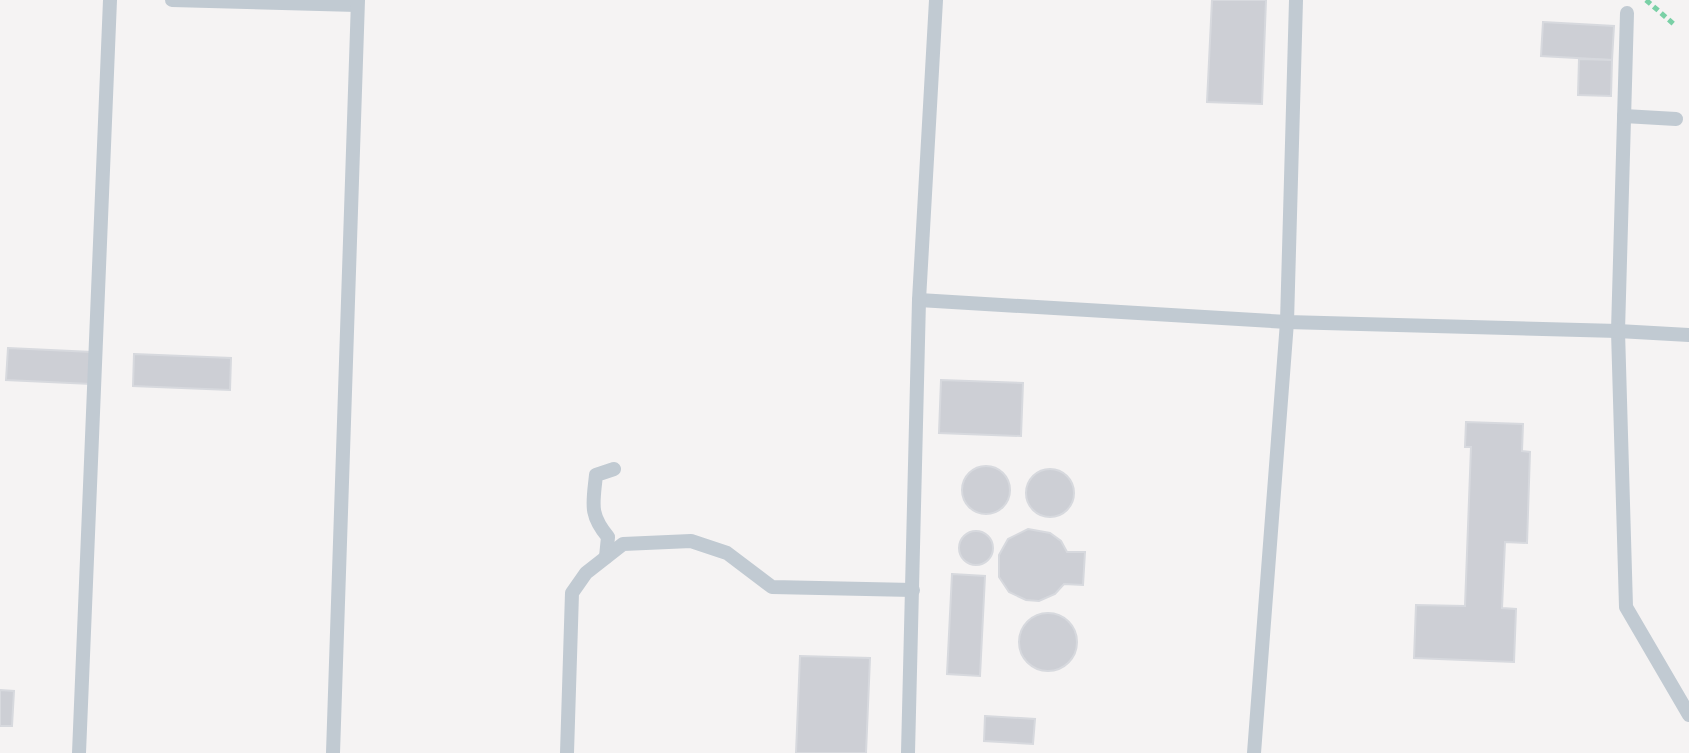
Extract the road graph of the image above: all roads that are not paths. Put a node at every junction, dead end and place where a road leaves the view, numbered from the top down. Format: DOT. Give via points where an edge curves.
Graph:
graph roads {
  1 [pos="110,0"];
  2 [pos="172,0"];
  3 [pos="936,0"];
  4 [pos="1296,0"];
  5 [pos="357,2"];
  6 [pos="1627,13"];
  7 [pos="1624,116"];
  8 [pos="1676,119"];
  9 [pos="919,300"];
  10 [pos="1287,322"];
  11 [pos="1618,331"];
  12 [pos="1689,335"];
  13 [pos="614,469"];
  14 [pos="606,557"];
  15 [pos="913,590"];
  16 [pos="1689,715"];
  17 [pos="79,753"];
  18 [pos="333,753"];
  19 [pos="567,753"];
  20 [pos="908,753"];
  21 [pos="1254,753"];
  1 -- 17 [label="lane"];
  2 -- 5 [label="lane"];
  3 -- 9 [label="lane"];
  4 -- 10 [label="lane"];
  5 -- 18 [label="lane"];
  6 -- 7 [label="lane"];
  7 -- 8 [label="lane"];
  7 -- 11 [label="lane"];
  9 -- 10 [label="lane"];
  9 -- 15 [label="lane"];
  10 -- 11 [label="lane"];
  10 -- 21 [label="lane"];
  11 -- 12 [label="lane"];
  11 -- 16 [label="lane" via="1626,607"];
  13 -- 14 [label="lane" via="596,475 592,510 608,537"];
  14 -- 15 [label="lane" via="623,544 691,541 727,553 772,587"];
  14 -- 19 [label="lane" via="572,593"];
  15 -- 20 [label="lane"];
}
